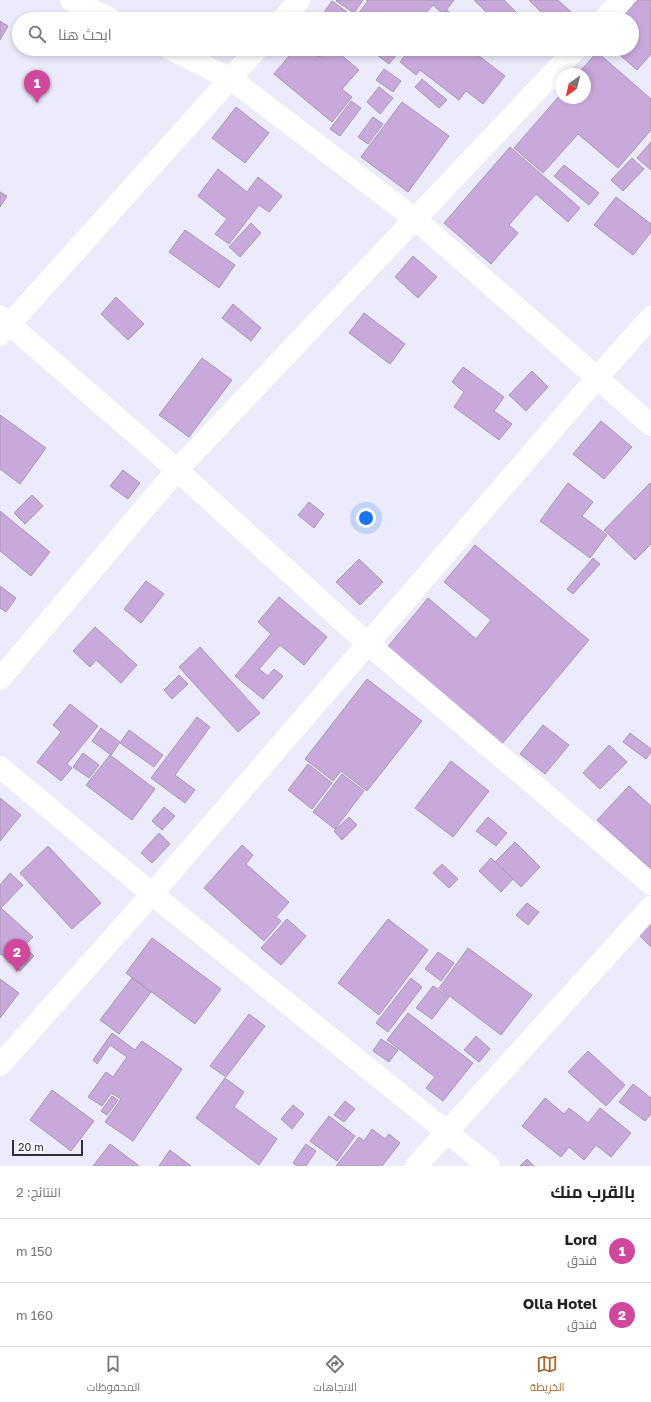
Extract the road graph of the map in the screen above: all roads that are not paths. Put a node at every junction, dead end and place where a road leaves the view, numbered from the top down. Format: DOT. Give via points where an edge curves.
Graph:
graph roads {
  1 [pos="71,0"];
  2 [pos="299,0"];
  3 [pos="622,0"];
  4 [pos="96,12"];
  5 [pos="289,12"];
  6 [pos="611,12"];
  7 [pos="184,56"];
  8 [pos="251,56"];
  9 [pos="569,56"];
  10 [pos="231,79"];
  11 [pos="414,219"];
  12 [pos="651,317"];
  13 [pos="3,326"];
  14 [pos="596,379"];
  15 [pos="651,426"];
  16 [pos="177,470"];
  17 [pos="367,643"];
  18 [pos="0,679"];
  19 [pos="0,767"];
  20 [pos="651,884"];
  21 [pos="152,894"];
  22 [pos="651,907"];
  23 [pos="0,1065"];
  24 [pos="447,1131"];
  25 [pos="416,1166"];
  26 [pos="489,1166"];
  1 -- 4 [label="street"];
  2 -- 5 [label="street"];
  3 -- 6 [label="street"];
  7 -- 10 [label="street"];
  8 -- 10 [label="street"];
  9 -- 11 [label="street"];
  10 -- 11 [label="street"];
  10 -- 13 [label="street"];
  11 -- 14 [label="street"];
  11 -- 16 [label="street"];
  12 -- 14 [label="street"];
  13 -- 16 [label="street"];
  14 -- 15 [label="street"];
  14 -- 17 [label="street"];
  16 -- 17 [label="street"];
  16 -- 18 [label="street"];
  17 -- 20 [label="street"];
  17 -- 21 [label="street"];
  19 -- 21 [label="street"];
  21 -- 23 [label="street"];
  21 -- 24 [label="street"];
  22 -- 24 [label="street"];
  24 -- 25 [label="street"];
  24 -- 26 [label="street"];
}
